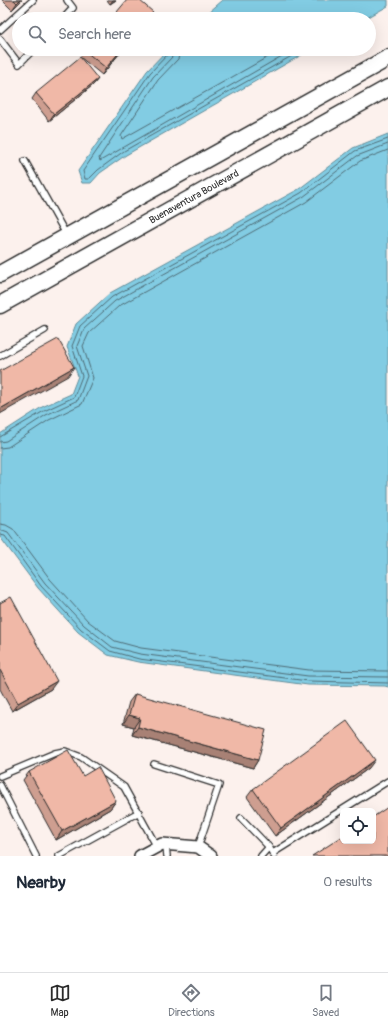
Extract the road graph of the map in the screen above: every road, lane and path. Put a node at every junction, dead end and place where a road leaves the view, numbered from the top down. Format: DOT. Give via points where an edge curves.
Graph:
graph roads {
  1 [pos="33,0"];
  2 [pos="67,0"];
  3 [pos="20,12"];
  4 [pos="69,12"];
  5 [pos="12,19"];
  6 [pos="0,30"];
  7 [pos="0,39"];
  8 [pos="12,55"];
  9 [pos="13,56"];
  10 [pos="27,56"];
  11 [pos="388,58"];
  12 [pos="388,88"];
  13 [pos="25,161"];
  14 [pos="67,237"];
  15 [pos="2,271"];
  16 [pos="0,305"];
  17 [pos="45,330"];
  18 [pos="0,356"];
  19 [pos="154,764"];
  20 [pos="0,776"];
  21 [pos="388,781"];
  22 [pos="0,785"];
  23 [pos="138,812"];
  24 [pos="241,818"];
  25 [pos="162,846"];
  26 [pos="269,847"];
  27 [pos="198,848"];
  28 [pos="274,854"];
  29 [pos="36,856"];
  30 [pos="58,856"];
  31 [pos="140,856"];
  32 [pos="167,856"];
  33 [pos="211,856"];
  34 [pos="261,856"];
  1 -- 3 [label="lane"];
  2 -- 4 [label="lane" via="73,8"];
  5 -- 6 [label="lane"];
  7 -- 8 [label="lane"];
  9 -- 10 [label="lane" via="19,64"];
  11 -- 14 [label="main road"];
  12 -- 16 [label="main road, Buenaventura Boulevard"];
  13 -- 14 [label="lane"];
  14 -- 15 [label="main road"];
  17 -- 18 [label="lane"];
  19 -- 27 [label="lane" via="219,785"];
  20 -- 23 [label="lane" via="65,751 81,757 124,786"];
  21 -- 28 [label="lane"];
  22 -- 29 [label="lane"];
  23 -- 25 [label="lane"];
  23 -- 30 [label="lane"];
  24 -- 26 [label="lane"];
  25 -- 27 [label="street"];
  25 -- 31 [label="street"];
  25 -- 32 [label="lane"];
  26 -- 28 [label="lane"];
  26 -- 34 [label="lane"];
  27 -- 33 [label="street"];
}
